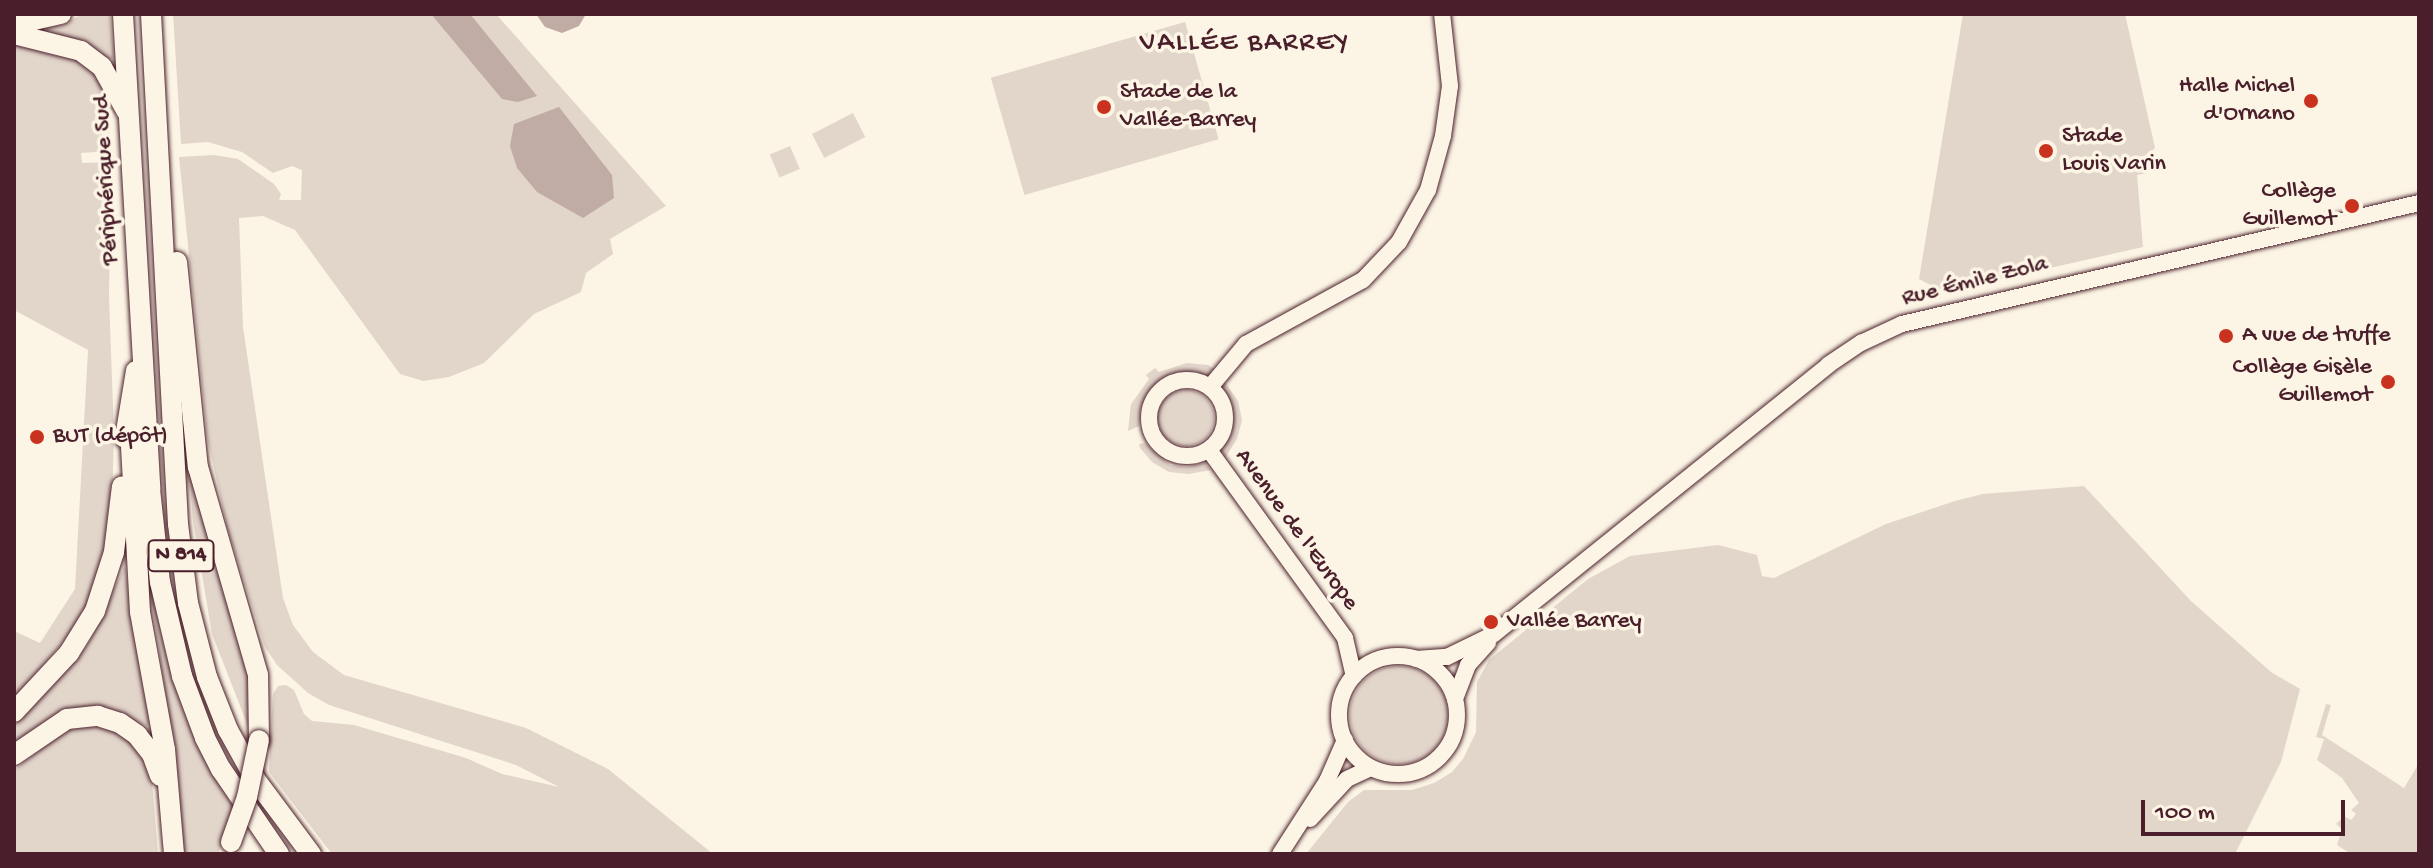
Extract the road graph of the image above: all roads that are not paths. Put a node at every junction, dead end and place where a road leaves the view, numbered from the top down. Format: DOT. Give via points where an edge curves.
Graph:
graph roads {
  1 [pos="61,14"];
  2 [pos="123,14"];
  3 [pos="151,14"];
  4 [pos="1442,14"];
  5 [pos="14,16"];
  6 [pos="14,34"];
  7 [pos="130,119"];
  8 [pos="2419,203"];
  9 [pos="162,227"];
  10 [pos="142,343"];
  11 [pos="1210,387"];
  12 [pos="127,427"];
  13 [pos="1209,450"];
  14 [pos="1494,634"];
  15 [pos="1345,638"];
  16 [pos="1383,658"];
  17 [pos="1416,659"];
  18 [pos="1354,676"];
  19 [pos="1455,699"];
  20 [pos="14,712"];
  21 [pos="1345,740"];
  22 [pos="14,755"];
  23 [pos="1371,768"];
  24 [pos="172,822"];
  25 [pos="1292,837"];
  26 [pos="228,848"];
  27 [pos="174,854"];
  28 [pos="279,854"];
  29 [pos="311,854"];
  30 [pos="1280,854"];
  1 -- 5 [label="highway" via="34,20"];
  2 -- 7 [label="highway, Périphérique Sud / N 814"];
  3 -- 9 [label="highway, N 814"];
  4 -- 11 [label="main road" via="1450,86 1443,136 1428,190 1399,242 1363,280 1238,351"];
  6 -- 7 [label="highway, N 814" via="64,45 93,59 109,77"];
  7 -- 10 [label="highway, Périphérique Sud / N 814"];
  8 -- 14 [label="main road, Rue Émile Zola" via="1937,313 1861,343"];
  9 -- 26 [label="highway, N 814, bridge" via="176,256 204,495 258,675 259,740 247,797"];
  9 -- 29 [label="highway, N 814" via="178,524 197,640 216,702 239,751"];
  10 -- 12 [label="highway, N 814"];
  10 -- 28 [label="highway, N 814" via="154,537 179,665 221,769"];
  11 -- 13 [label="main road" via="1226,419"];
  11 -- 13 [label="main road" via="1192,380 1164,387 1152,403 1148,422 1154,439 1175,455 1192,457"];
  12 -- 20 [label="highway" via="116,537 100,600 69,653"];
  12 -- 24 [label="highway, N 814" via="140,612 165,749"];
  13 -- 15 [label="main road, Avenue de l'Europe"];
  14 -- 17 [label="main road, Rue Émile Zola" via="1447,657"];
  14 -- 19 [label="main road, Rue Émile Zola" via="1468,665"];
  15 -- 16 [label="main road, Avenue de l'Europe"];
  15 -- 18 [label="main road, Avenue de l'Europe"];
  16 -- 17 [label="main road"];
  16 -- 18 [label="main road"];
  17 -- 19 [label="main road" via="1437,671"];
  18 -- 21 [label="main road" via="1339,714"];
  19 -- 23 [label="main road" via="1449,745 1430,764 1406,773"];
  21 -- 23 [label="main road"];
  21 -- 25 [label="main road"];
  22 -- 24 [label="highway" via="67,719 90,715 113,720 134,733 152,754"];
  23 -- 25 [label="main road" via="1347,779"];
  24 -- 27 [label="highway, N 814"];
  25 -- 30 [label="main road"];
}
